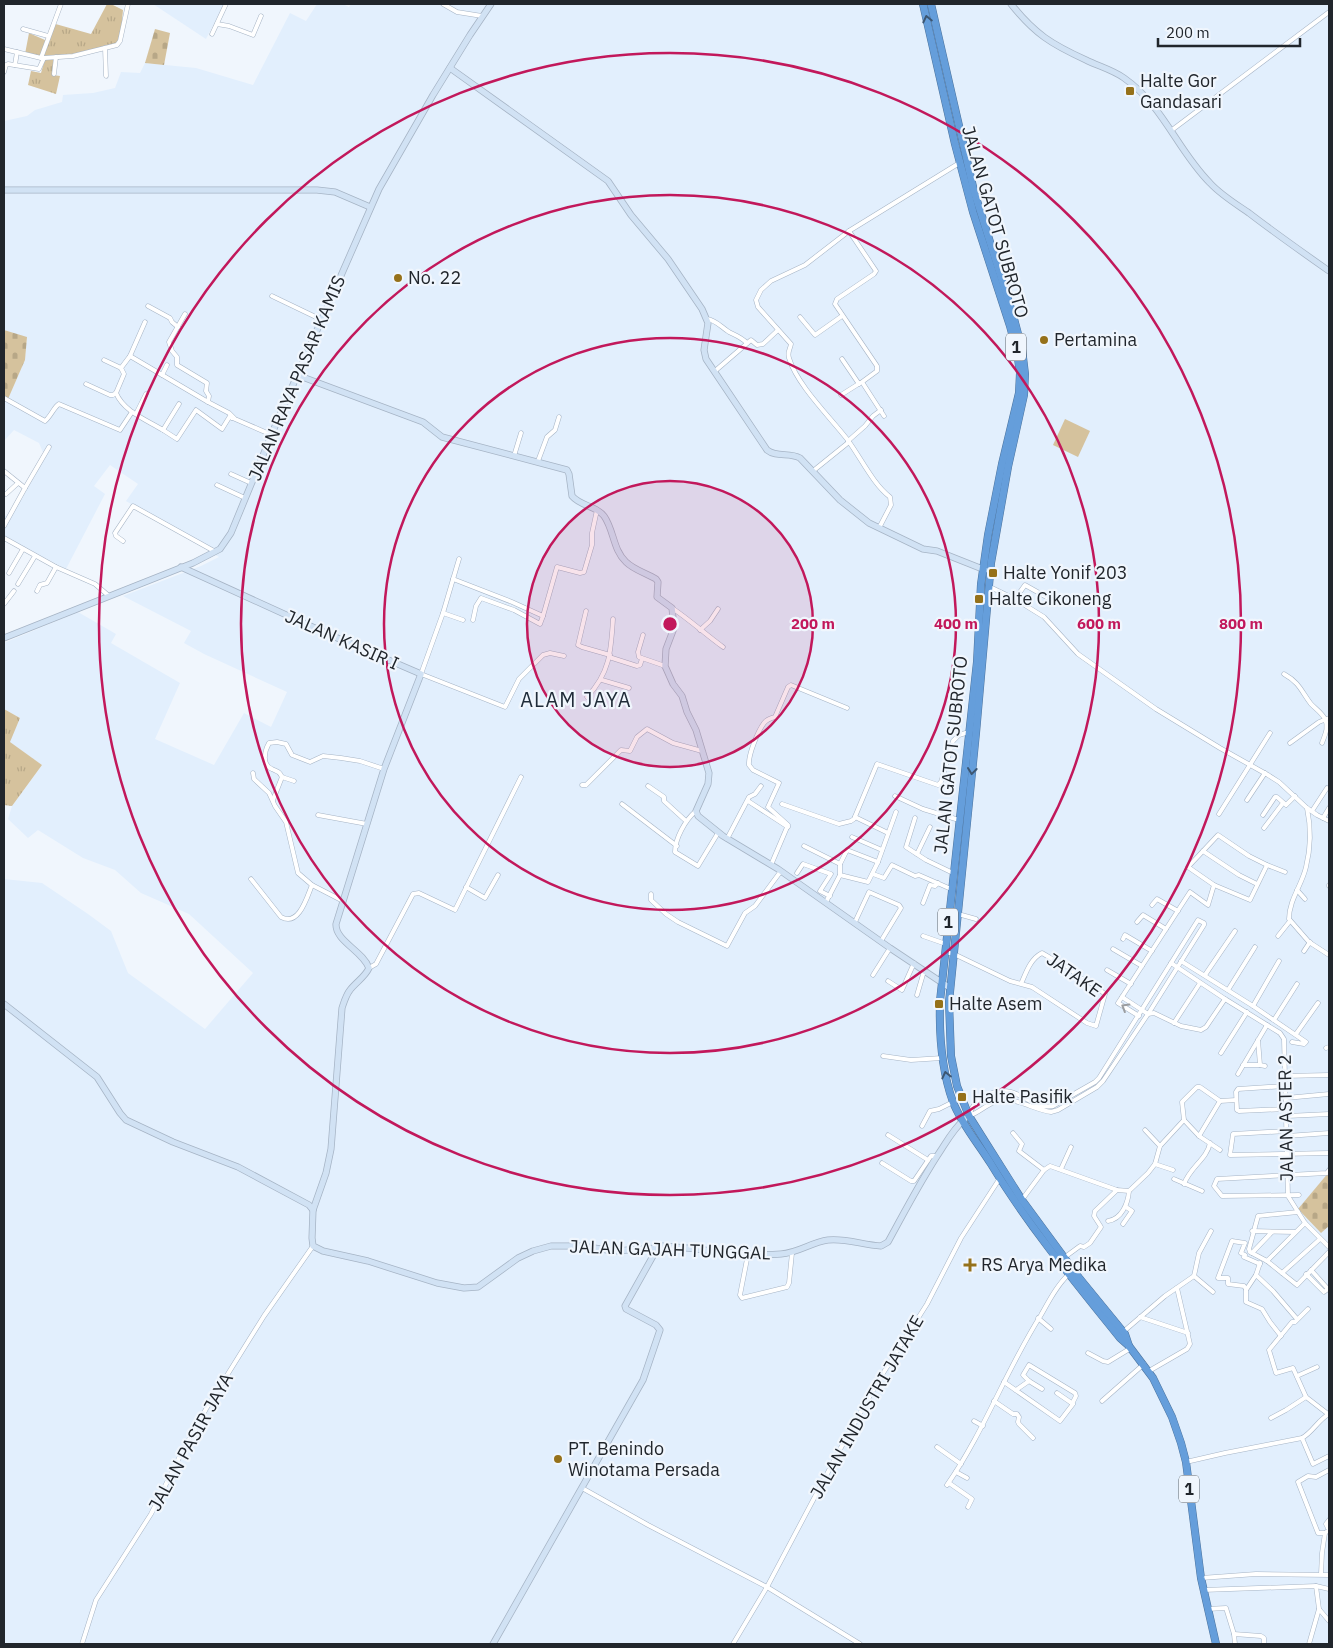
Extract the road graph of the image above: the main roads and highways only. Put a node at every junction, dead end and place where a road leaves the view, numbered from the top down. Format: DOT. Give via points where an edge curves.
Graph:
graph roads {
  1 [pos="923,4"];
  2 [pos="931,4"];
  3 [pos="964,161"];
  4 [pos="973,732"];
  5 [pos="966,1118"];
  6 [pos="1003,1176"];
  7 [pos="1020,1202"];
  8 [pos="1130,1347"];
  9 [pos="1216,1644"];
  3 -- 1 [label="highway, JALAN GATOT SUBROTO / 1, one-way"];
  2 -- 3 [label="highway, JALAN GATOT SUBROTO / 1"];
  3 -- 4 [label="highway, JALAN GATOT SUBROTO / 1" via="1010,316 1020,373 1019,394 988,535"];
  4 -- 5 [label="highway, JALAN GATOT SUBROTO / 1, one-way" via="949,1014 951,1056"];
  5 -- 4 [label="highway, JALAN GATOT SUBROTO / 1, one-way" via="953,1102 940,1036 951,889"];
  5 -- 6 [label="highway, JALAN GATOT SUBROTO / 1"];
  5 -- 6 [label="highway, JALAN GATOT SUBROTO / 1" via="998,1162"];
  6 -- 7 [label="highway, JALAN GATOT SUBROTO / 1"];
  7 -- 8 [label="highway, JALAN GATOT SUBROTO / 1" via="1069,1274"];
  7 -- 8 [label="highway, JALAN GATOT SUBROTO / 1" via="1123,1332"];
  8 -- 9 [label="highway, JALAN GATOT SUBROTO / 1" via="1149,1371 1172,1417 1186,1462 1201,1578"];
}
